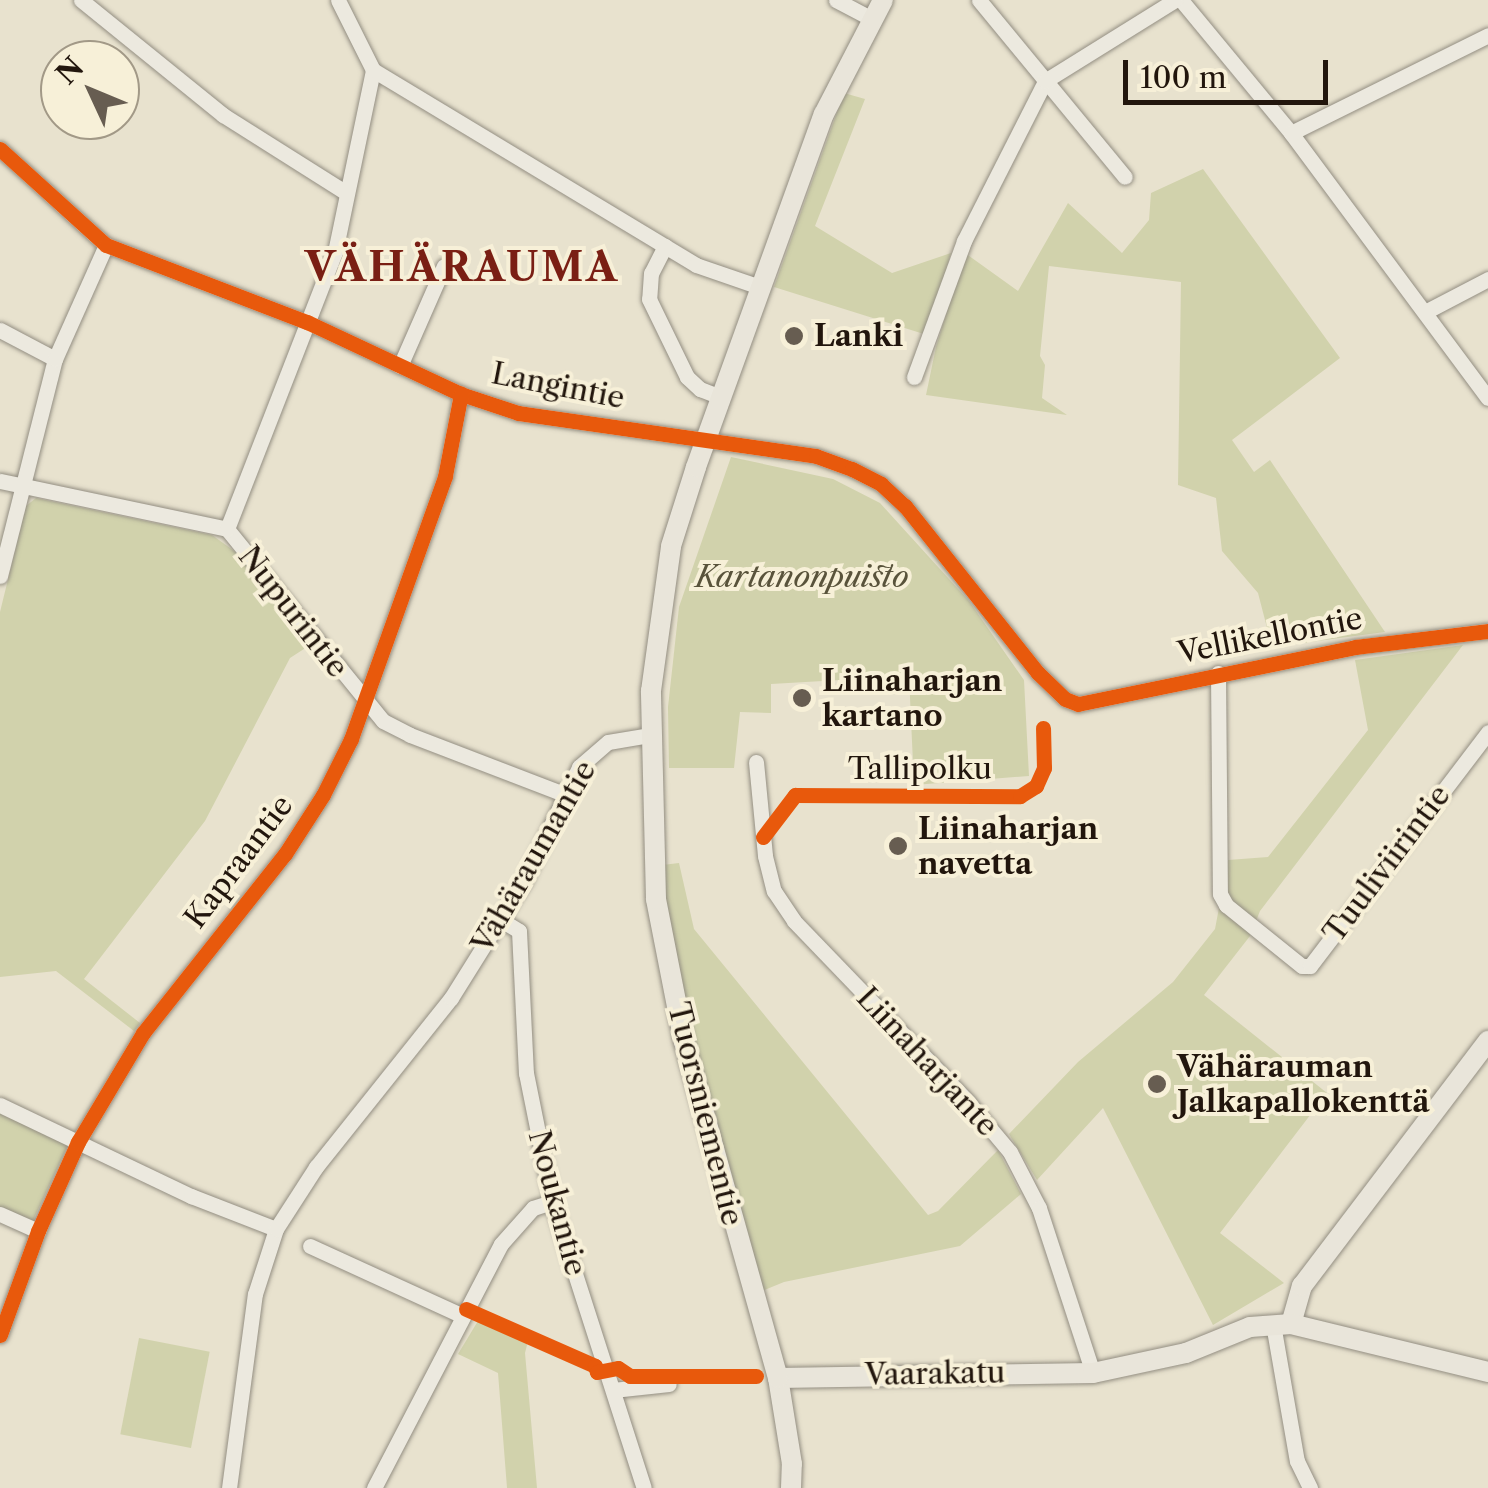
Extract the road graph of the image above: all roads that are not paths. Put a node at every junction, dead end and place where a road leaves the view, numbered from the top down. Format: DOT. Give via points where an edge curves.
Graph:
graph roads {
  1 [pos="81,0"];
  2 [pos="338,0"];
  3 [pos="836,0"];
  4 [pos="883,0"];
  5 [pos="979,0"];
  6 [pos="1178,0"];
  7 [pos="872,19"];
  8 [pos="1488,35"];
  9 [pos="373,70"];
  10 [pos="1045,81"];
  11 [pos="1291,133"];
  12 [pos="0,149"];
  13 [pos="1125,177"];
  14 [pos="345,192"];
  15 [pos="106,245"];
  16 [pos="665,246"];
  17 [pos="444,266"];
  18 [pos="1488,278"];
  19 [pos="760,288"];
  20 [pos="1425,312"];
  21 [pos="307,322"];
  22 [pos="0,330"];
  23 [pos="55,359"];
  24 [pos="400,366"];
  25 [pos="914,377"];
  26 [pos="460,394"];
  27 [pos="721,397"];
  28 [pos="1488,398"];
  29 [pos="706,439"];
  30 [pos="0,481"];
  31 [pos="22,486"];
  32 [pos="227,529"];
  33 [pos="0,576"];
  34 [pos="1488,631"];
  35 [pos="1218,673"];
  36 [pos="1065,699"];
  37 [pos="362,700"];
  38 [pos="1488,732"];
  39 [pos="650,735"];
  40 [pos="756,762"];
  41 [pos="566,794"];
  42 [pos="501,920"];
  43 [pos="1488,1041"];
  44 [pos="0,1105"];
  45 [pos="78,1142"];
  46 [pos="552,1202"];
  47 [pos="0,1214"];
  48 [pos="276,1228"];
  49 [pos="38,1231"];
  50 [pos="310,1246"];
  51 [pos="462,1316"];
  52 [pos="1282,1324"];
  53 [pos="0,1336"];
  54 [pos="1488,1372"];
  55 [pos="1092,1373"];
  56 [pos="778,1378"];
  57 [pos="668,1384"];
  58 [pos="612,1390"];
  59 [pos="228,1488"];
  60 [pos="374,1488"];
  61 [pos="644,1488"];
  62 [pos="790,1488"];
  63 [pos="1310,1488"];
  1 -- 14 [label="street" via="222,115"];
  2 -- 9 [label="street"];
  3 -- 7 [label="street"];
  4 -- 7 [label="main road"];
  5 -- 10 [label="street"];
  6 -- 10 [label="street"];
  6 -- 11 [label="street"];
  7 -- 19 [label="main road" via="824,114"];
  8 -- 11 [label="street"];
  9 -- 14 [label="street"];
  9 -- 16 [label="street"];
  10 -- 13 [label="street"];
  10 -- 25 [label="street" via="964,240"];
  11 -- 20 [label="street"];
  12 -- 15 [label="street, Langintie"];
  14 -- 21 [label="street" via="335,252"];
  15 -- 21 [label="street, Langintie"];
  15 -- 23 [label="street"];
  16 -- 19 [label="street"];
  16 -- 27 [label="street" via="651,273 649,299 687,377"];
  17 -- 24 [label="street"];
  18 -- 20 [label="street"];
  19 -- 27 [label="main road"];
  20 -- 28 [label="street"];
  21 -- 24 [label="street, Langintie"];
  21 -- 32 [label="street"];
  22 -- 23 [label="street"];
  23 -- 31 [label="street"];
  24 -- 26 [label="street, Langintie"];
  26 -- 29 [label="street, Langintie" via="518,413"];
  26 -- 37 [label="street, Kapraantie" via="445,476"];
  27 -- 29 [label="main road"];
  29 -- 36 [label="street, Langintie" via="816,456 881,484"];
  29 -- 39 [label="main road" via="671,546"];
  30 -- 31 [label="street, Nupurintie"];
  31 -- 32 [label="street, Nupurintie"];
  31 -- 33 [label="street"];
  32 -- 37 [label="street, Nupurintie"];
  34 -- 35 [label="street, Vellikellontie" via="1355,646"];
  35 -- 36 [label="street, Vellikellontie" via="1078,704"];
  35 -- 38 [label="street, Tuuliviirintie" via="1220,894 1302,966 1310,966"];
  37 -- 41 [label="street, Nupurintie" via="410,735"];
  37 -- 45 [label="street, Kapraantie" via="323,795 143,1033"];
  39 -- 41 [label="street, Vähäraumantie" via="608,742 590,754"];
  39 -- 56 [label="main road, Tuorsniementie" via="656,899 666,953 684,1042"];
  40 -- 55 [label="street, Liinaharjante" via="774,890 794,921 1010,1152 1040,1208"];
  41 -- 42 [label="street, Vähäraumantie"];
  42 -- 46 [label="street, Noukantie" via="518,931 526,1073"];
  42 -- 48 [label="street, Vähäraumantie"];
  43 -- 52 [label="main road" via="1302,1286"];
  44 -- 45 [label="street"];
  45 -- 48 [label="street"];
  45 -- 49 [label="street, Kapraantie"];
  46 -- 51 [label="street" via="514,1224"];
  46 -- 58 [label="street, Noukantie"];
  47 -- 49 [label="street"];
  48 -- 59 [label="street, Vähäraumantie" via="254,1294"];
  49 -- 53 [label="street, Kapraantie"];
  50 -- 51 [label="street"];
  51 -- 60 [label="street"];
  52 -- 54 [label="main road"];
  52 -- 55 [label="main road, Vaarakatu"];
  52 -- 63 [label="street" via="1298,1461"];
  55 -- 56 [label="main road, Vaarakatu"];
  56 -- 62 [label="main road, Tuorsniementie"];
  57 -- 58 [label="street"];
  58 -- 61 [label="street, Noukantie"];
}
